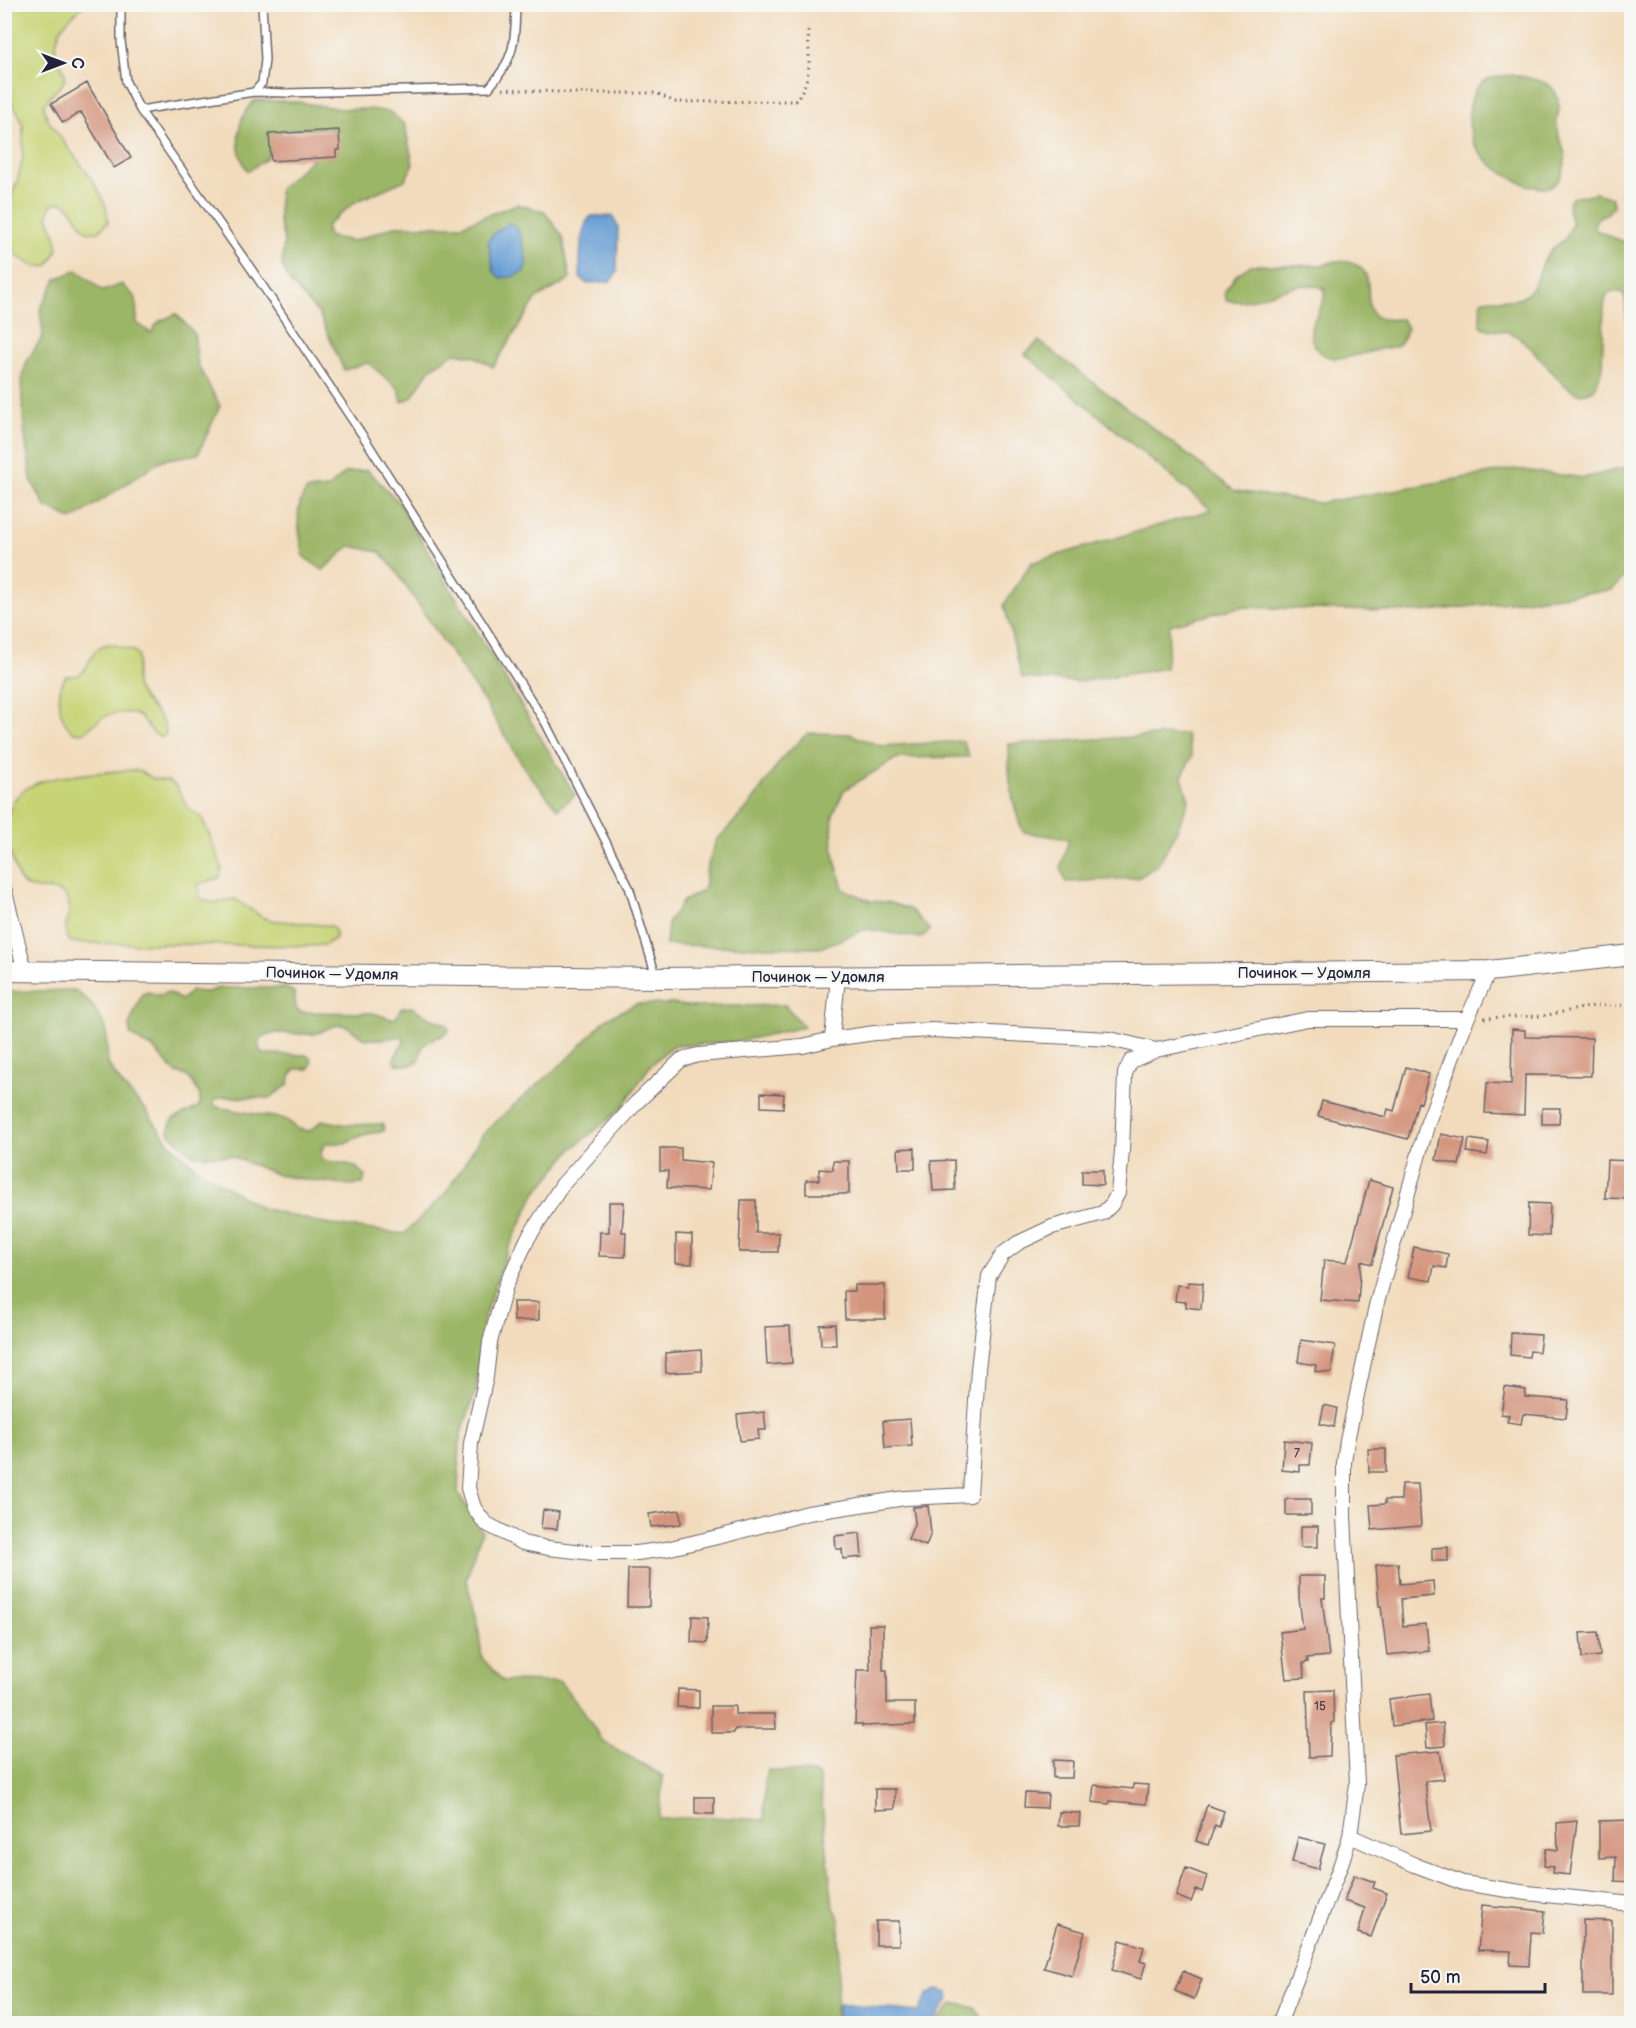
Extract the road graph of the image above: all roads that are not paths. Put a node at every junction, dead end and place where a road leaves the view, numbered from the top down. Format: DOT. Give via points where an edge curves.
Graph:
graph roads {
  1 [pos="121,4"];
  2 [pos="262,4"];
  3 [pos="516,4"];
  4 [pos="254,92"];
  5 [pos="140,110"];
  6 [pos="4,888"];
  7 [pos="1632,955"];
  8 [pos="4,971"];
  9 [pos="25,971"];
  10 [pos="1489,971"];
  11 [pos="838,977"];
  12 [pos="656,978"];
  13 [pos="1467,1018"];
  14 [pos="832,1039"];
  15 [pos="1156,1050"];
  16 [pos="1350,1836"];
  17 [pos="1632,1904"];
  18 [pos="1279,2024"];
  1 -- 5 [label="lane" via="126,82"];
  2 -- 4 [label="lane" via="262,83"];
  3 -- 4 [label="lane" via="515,42 503,72 489,88"];
  4 -- 5 [label="lane"];
  5 -- 12 [label="lane" via="361,432 545,722 629,887"];
  6 -- 9 [label="street"];
  7 -- 10 [label="main road, Починок — Удомля"];
  8 -- 9 [label="main road, Починок — Удомля"];
  9 -- 12 [label="main road, Починок — Удомля"];
  10 -- 11 [label="main road, Починок — Удомля"];
  10 -- 13 [label="street"];
  11 -- 12 [label="main road, Починок — Удомля"];
  11 -- 14 [label="street"];
  13 -- 15 [label="street" via="1308,1018"];
  13 -- 16 [label="street" via="1428,1122 1376,1306 1347,1441 1344,1516 1357,1784"];
  14 -- 15 [label="street" via="932,1030 1110,1039"];
  14 -- 15 [label="street" via="681,1060 562,1185 528,1239 506,1285 490,1342 471,1443 468,1488 474,1508 485,1523 523,1543 548,1548 637,1553 706,1540 808,1513 905,1498 970,1495 988,1276 1003,1254 1018,1243 1053,1227 1103,1213 1112,1204 1118,1193 1125,1074 1131,1061"];
  16 -- 17 [label="street" via="1463,1883"];
  16 -- 18 [label="street"];
}
